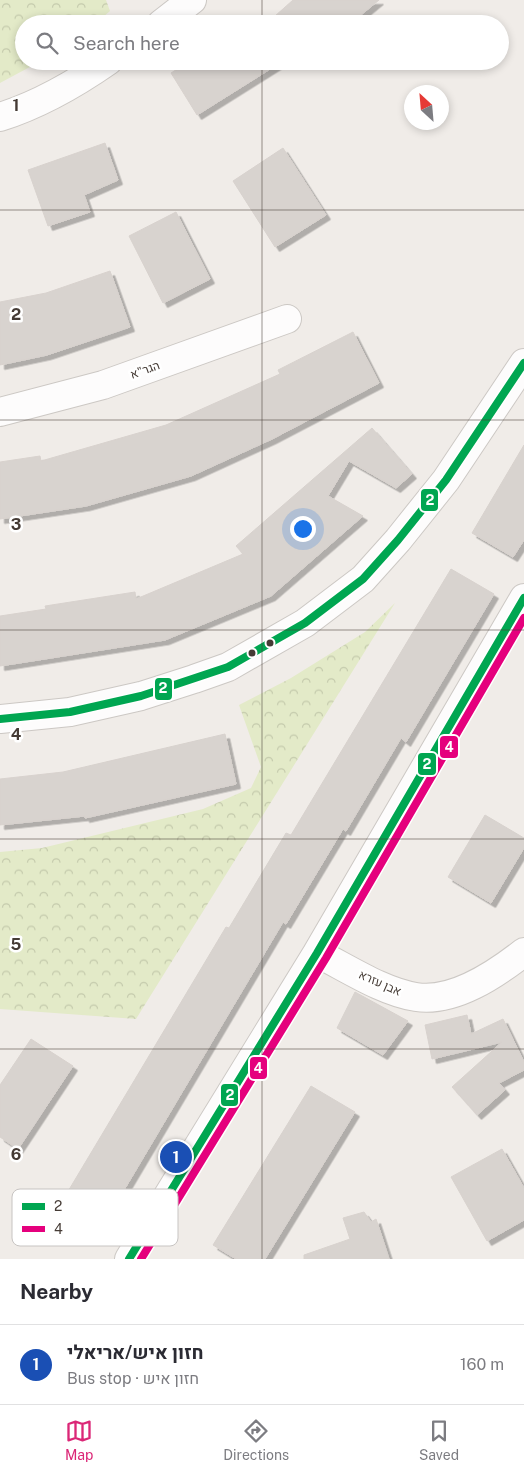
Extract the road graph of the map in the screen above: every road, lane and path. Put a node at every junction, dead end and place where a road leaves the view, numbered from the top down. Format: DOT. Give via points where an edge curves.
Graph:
graph roads {
  1 [pos="192,0"];
  2 [pos="173,15"];
  3 [pos="95,70"];
  4 [pos="0,116"];
  5 [pos="287,319"];
  6 [pos="524,363"];
  7 [pos="0,412"];
  8 [pos="524,598"];
  9 [pos="0,719"];
  10 [pos="524,952"];
  11 [pos="318,953"];
  12 [pos="173,1189"];
  13 [pos="138,1246"];
  14 [pos="130,1259"];
  1 -- 2 [label="street"];
  3 -- 4 [label="street" via="17,111"];
  5 -- 7 [label="street, הגר\"א" via="103,385"];
  6 -- 9 [label="street" via="446,480 398,540 363,579 305,623 228,668 141,696 70,712"];
  8 -- 11 [label="street"];
  10 -- 11 [label="street, אבן עזרא" via="477,985 444,996 417,997 390,990"];
  11 -- 12 [label="street"];
  13 -- 14 [label="street"];
}
